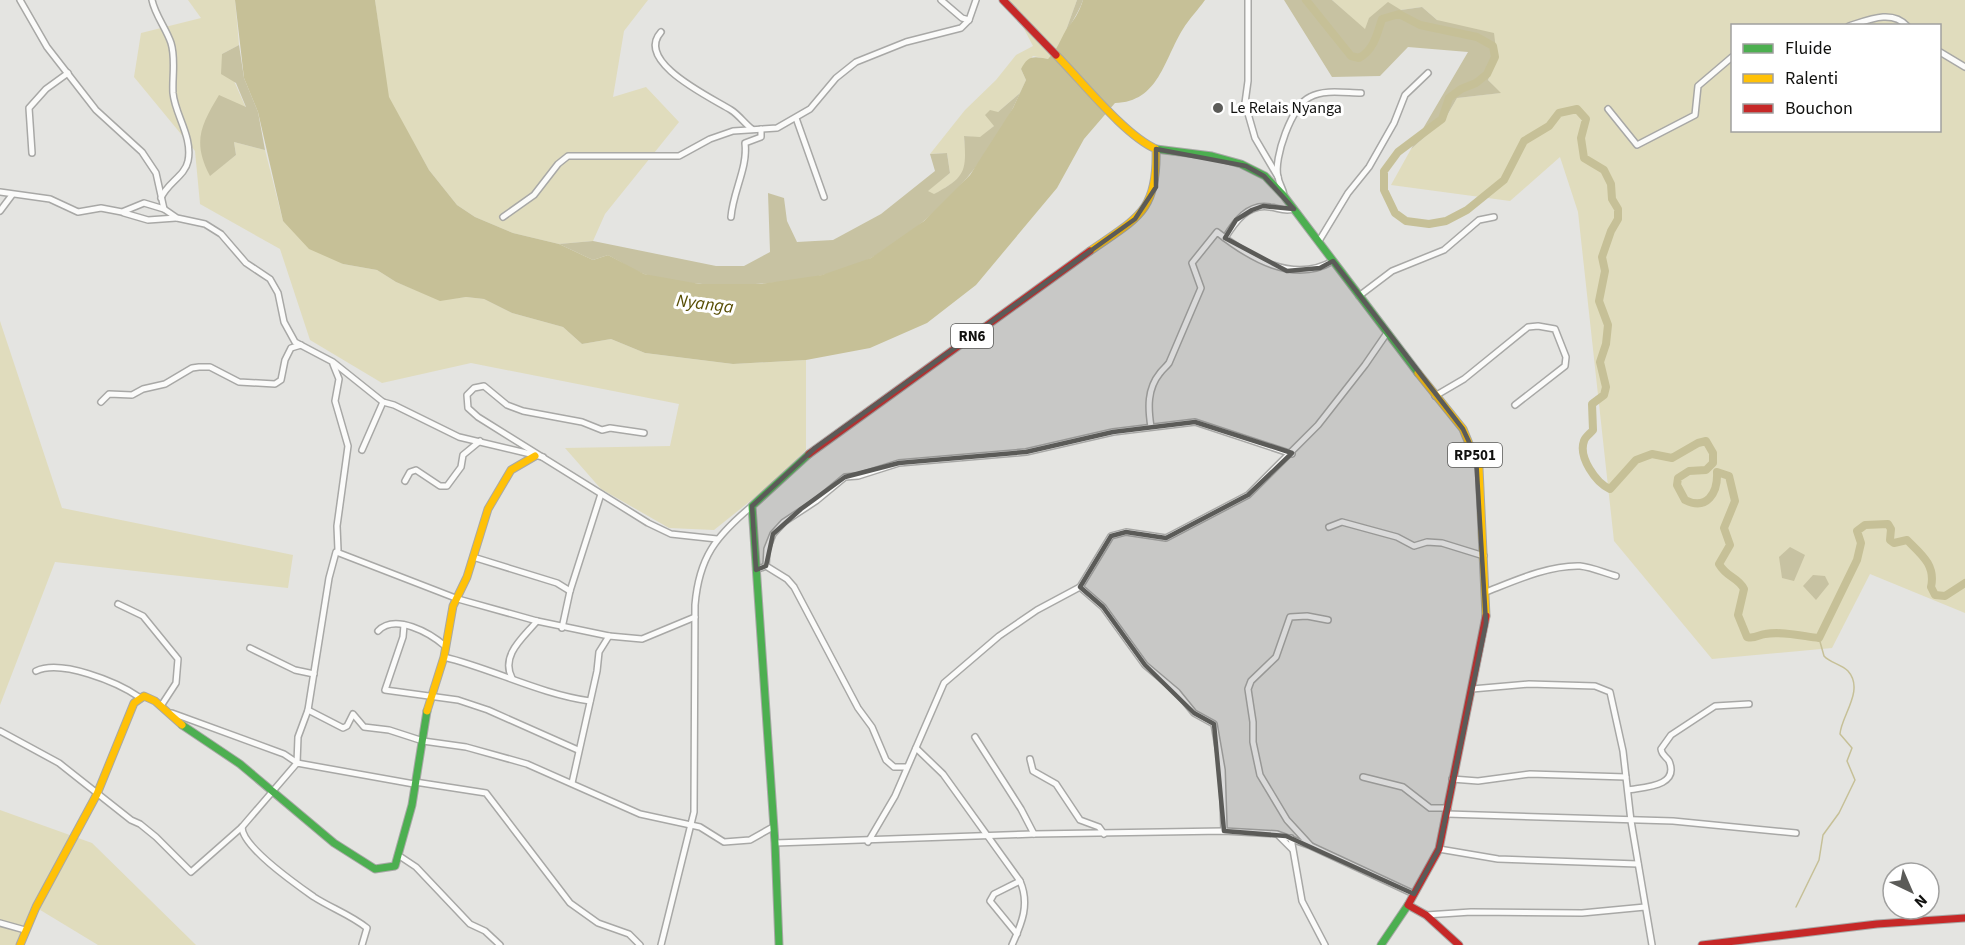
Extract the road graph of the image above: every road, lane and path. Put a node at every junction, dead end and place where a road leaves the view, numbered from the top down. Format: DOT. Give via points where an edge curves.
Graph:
graph roads {
  1 [pos="20,0"];
  2 [pos="152,0"];
  3 [pos="941,0"];
  4 [pos="976,0"];
  5 [pos="1003,0"];
  6 [pos="1248,0"];
  7 [pos="969,20"];
  8 [pos="1857,24"];
  9 [pos="1905,24"];
  10 [pos="661,32"];
  11 [pos="1941,53"];
  12 [pos="1731,58"];
  13 [pos="1965,67"];
  14 [pos="68,73"];
  15 [pos="1428,73"];
  16 [pos="1361,93"];
  17 [pos="1608,109"];
  18 [pos="796,118"];
  19 [pos="752,129"];
  20 [pos="761,129"];
  21 [pos="1156,149"];
  22 [pos="32,153"];
  23 [pos="1278,177"];
  24 [pos="0,192"];
  25 [pos="12,195"];
  26 [pos="1284,196"];
  27 [pos="824,197"];
  28 [pos="161,200"];
  29 [pos="164,209"];
  30 [pos="1294,209"];
  31 [pos="0,211"];
  32 [pos="122,212"];
  33 [pos="503,217"];
  34 [pos="731,217"];
  35 [pos="1494,217"];
  36 [pos="177,218"];
  37 [pos="1225,238"];
  38 [pos="1319,242"];
  39 [pos="1333,261"];
  40 [pos="1359,296"];
  41 [pos="1387,333"];
  42 [pos="301,345"];
  43 [pos="333,362"];
  44 [pos="1436,396"];
  45 [pos="101,402"];
  46 [pos="383,402"];
  47 [pos="1515,405"];
  48 [pos="1151,427"];
  49 [pos="644,433"];
  50 [pos="482,441"];
  51 [pos="362,450"];
  52 [pos="1292,454"];
  53 [pos="535,456"];
  54 [pos="543,457"];
  55 [pos="405,481"];
  56 [pos="601,494"];
  57 [pos="752,506"];
  58 [pos="1329,527"];
  59 [pos="717,539"];
  60 [pos="338,552"];
  61 [pos="473,557"];
  62 [pos="1485,557"];
  63 [pos="766,566"];
  64 [pos="756,570"];
  65 [pos="1616,576"];
  66 [pos="1080,587"];
  67 [pos="570,591"];
  68 [pos="1486,592"];
  69 [pos="458,599"];
  70 [pos="118,604"];
  71 [pos="695,617"];
  72 [pos="1328,620"];
  73 [pos="537,621"];
  74 [pos="404,625"];
  75 [pos="562,628"];
  76 [pos="378,631"];
  77 [pos="609,636"];
  78 [pos="445,646"];
  79 [pos="250,648"];
  80 [pos="444,657"];
  81 [pos="36,671"];
  82 [pos="314,674"];
  83 [pos="512,678"];
  84 [pos="1472,689"];
  85 [pos="427,695"];
  86 [pos="139,697"];
  87 [pos="590,701"];
  88 [pos="1749,704"];
  89 [pos="161,706"];
  90 [pos="308,710"];
  91 [pos="172,713"];
  92 [pos="0,731"];
  93 [pos="975,737"];
  94 [pos="423,741"];
  95 [pos="916,748"];
  96 [pos="578,750"];
  97 [pos="1030,759"];
  98 [pos="297,763"];
  99 [pos="906,767"];
  100 [pos="1363,777"];
  101 [pos="1626,777"];
  102 [pos="1452,779"];
  103 [pos="415,783"];
  104 [pos="572,783"];
  105 [pos="1628,790"];
  106 [pos="273,791"];
  107 [pos="96,793"];
  108 [pos="1448,811"];
  109 [pos="1631,821"];
  110 [pos="691,825"];
  111 [pos="242,827"];
  112 [pos="773,827"];
  113 [pos="1224,831"];
  114 [pos="1796,833"];
  115 [pos="1034,834"];
  116 [pos="1104,834"];
  117 [pos="1276,834"];
  118 [pos="989,836"];
  119 [pos="1291,838"];
  120 [pos="868,842"];
  121 [pos="775,843"];
  122 [pos="1311,846"];
  123 [pos="1292,849"];
  124 [pos="1439,849"];
  125 [pos="398,855"];
  126 [pos="407,862"];
  127 [pos="1638,864"];
  128 [pos="392,867"];
  129 [pos="1020,881"];
  130 [pos="1414,894"];
  131 [pos="1408,905"];
  132 [pos="1646,907"];
  133 [pos="1426,915"];
  134 [pos="1965,918"];
  135 [pos="0,923"];
  136 [pos="26,930"];
  137 [pos="1017,934"];
  138 [pos="20,945"];
  139 [pos="362,945"];
  140 [pos="500,945"];
  141 [pos="640,945"];
  142 [pos="661,945"];
  143 [pos="779,945"];
  144 [pos="1012,945"];
  145 [pos="1325,945"];
  146 [pos="1381,945"];
  147 [pos="1459,945"];
  148 [pos="1652,945"];
  149 [pos="1702,945"];
  1 -- 14 [label="street"];
  2 -- 28 [label="street" via="171,44 173,93 189,152 185,169 167,187"];
  3 -- 7 [label="street"];
  4 -- 7 [label="street"];
  5 -- 21 [label="main road" via="1116,117 1146,146"];
  6 -- 23 [label="street" via="1245,103 1255,138"];
  7 -- 18 [label="street" via="961,28 906,42 856,62"];
  8 -- 9 [label="street" via="1890,16"];
  10 -- 19 [label="street" via="656,48 659,61 712,101 733,111"];
  11 -- 13 [label="street"];
  12 -- 17 [label="street" via="1698,87 1695,115 1637,145"];
  14 -- 22 [label="street" via="29,108"];
  14 -- 28 [label="street" via="96,110 142,152 156,173"];
  15 -- 38 [label="street" via="1405,95 1369,167 1348,193"];
  16 -- 23 [label="street" via="1331,92 1308,97 1291,120 1282,143"];
  18 -- 20 [label="street" via="777,128"];
  18 -- 27 [label="street"];
  19 -- 20 [label="street"];
  19 -- 33 [label="street" via="710,139 679,156 568,156 534,195"];
  20 -- 34 [label="street" via="761,137 745,143 747,156"];
  21 -- 26 [label="main road, RP501" via="1246,166 1264,176"];
  21 -- 57 [label="main road, RN6" via="1156,187 1150,202 1135,219 815,448"];
  23 -- 26 [label="street"];
  24 -- 25 [label="street"];
  25 -- 31 [label="street"];
  25 -- 32 [label="street" via="50,199 78,212 101,208"];
  26 -- 30 [label="main road, RP501"];
  28 -- 29 [label="street"];
  29 -- 32 [label="street" via="144,203"];
  29 -- 36 [label="street"];
  30 -- 37 [label="street" via="1263,206 1252,210 1236,220"];
  30 -- 38 [label="main road, RP501"];
  32 -- 36 [label="street" via="148,220"];
  35 -- 40 [label="street" via="1479,220 1444,250 1392,271"];
  36 -- 42 [label="street" via="212,227 246,263 270,279 278,293 287,329"];
  37 -- 39 [label="street" via="1287,271 1320,268"];
  37 -- 48 [label="street" via="1217,232 1192,263 1200,288 1169,363 1150,394"];
  38 -- 39 [label="main road, RP501"];
  39 -- 40 [label="main road, RP501"];
  40 -- 41 [label="main road, RP501"];
  41 -- 44 [label="main road, RP501"];
  41 -- 52 [label="street"];
  42 -- 43 [label="street"];
  42 -- 45 [label="street" via="291,348 281,380 275,384 239,382 210,367 200,367 132,395 111,393"];
  43 -- 46 [label="street"];
  43 -- 60 [label="street" via="339,379 335,401 348,446"];
  44 -- 47 [label="street" via="1464,379 1528,327 1554,329 1566,357 1565,366"];
  44 -- 62 [label="main road, RP501" via="1463,429 1476,457"];
  46 -- 50 [label="street" via="459,437"];
  46 -- 51 [label="street"];
  48 -- 52 [label="street" via="1195,422"];
  48 -- 63 [label="street" via="1026,453 899,463 845,477 773,534"];
  49 -- 54 [label="street" via="602,430 582,422 523,411 507,405 484,386 470,392 467,404 472,412"];
  50 -- 53 [label="street"];
  50 -- 55 [label="street" via="466,451 461,467 447,486 440,486 416,470"];
  52 -- 66 [label="street" via="1270,470 1248,495 1166,538 1126,532 1111,536"];
  53 -- 54 [label="street"];
  53 -- 61 [label="main road" via="511,470 504,479 488,509"];
  54 -- 56 [label="street"];
  56 -- 59 [label="street" via="660,530"];
  56 -- 67 [label="street"];
  57 -- 59 [label="street"];
  57 -- 64 [label="main road"];
  58 -- 62 [label="street" via="1342,522 1398,537 1414,546 1442,543"];
  59 -- 71 [label="street" via="699,575"];
  60 -- 69 [label="street"];
  60 -- 82 [label="street" via="332,559"];
  61 -- 67 [label="street" via="557,583"];
  61 -- 69 [label="main road"];
  62 -- 68 [label="main road, RP501"];
  63 -- 64 [label="street"];
  63 -- 99 [label="street" via="794,587 889,764"];
  64 -- 112 [label="main road"];
  65 -- 68 [label="street" via="1581,566 1566,567"];
  66 -- 95 [label="street" via="999,636 949,677"];
  66 -- 113 [label="street" via="1103,607 1145,665 1177,692 1194,713 1214,724 1222,770"];
  67 -- 75 [label="street"];
  68 -- 84 [label="main road, RP501" via="1486,623"];
  69 -- 73 [label="street"];
  69 -- 78 [label="main road"];
  70 -- 89 [label="street" via="142,616 178,658 176,683"];
  71 -- 77 [label="street" via="642,639"];
  71 -- 110 [label="street" via="695,781"];
  72 -- 122 [label="street" via="1290,617 1276,657 1251,681 1248,689 1252,742 1260,775 1287,820"];
  73 -- 75 [label="street"];
  73 -- 83 [label="street" via="509,657"];
  74 -- 76 [label="street" via="387,625"];
  74 -- 78 [label="street" via="432,635"];
  74 -- 85 [label="street" via="385,690"];
  75 -- 77 [label="street"];
  77 -- 87 [label="street" via="599,652"];
  78 -- 80 [label="main road"];
  79 -- 82 [label="street" via="295,670"];
  80 -- 83 [label="street"];
  80 -- 85 [label="main road"];
  81 -- 86 [label="street" via="61,668 115,682"];
  82 -- 90 [label="street"];
  83 -- 87 [label="street"];
  84 -- 101 [label="street" via="1529,684 1595,687 1610,692"];
  84 -- 102 [label="main road, RP501"];
  85 -- 94 [label="main road"];
  85 -- 96 [label="street" via="488,710"];
  86 -- 89 [label="main road"];
  86 -- 107 [label="main road"];
  87 -- 96 [label="street"];
  88 -- 105 [label="street" via="1715,706 1671,735 1661,749 1669,762 1668,778 1662,784"];
  89 -- 91 [label="main road"];
  90 -- 94 [label="street" via="343,728 353,714 364,727"];
  90 -- 98 [label="street" via="298,737"];
  91 -- 98 [label="street" via="293,758"];
  91 -- 106 [label="main road" via="185,727 219,748"];
  92 -- 107 [label="street" via="59,763"];
  93 -- 115 [label="street"];
  94 -- 103 [label="main road"];
  94 -- 104 [label="street" via="466,747 527,764"];
  95 -- 99 [label="street"];
  95 -- 118 [label="street" via="943,774"];
  96 -- 104 [label="street"];
  97 -- 116 [label="street" via="1033,771 1059,786 1080,820 1099,827"];
  98 -- 103 [label="street"];
  98 -- 106 [label="street"];
  99 -- 120 [label="street"];
  100 -- 108 [label="street" via="1402,787 1430,807"];
  101 -- 102 [label="street" via="1557,774 1478,781"];
  101 -- 105 [label="street"];
  102 -- 108 [label="main road, RP501"];
  103 -- 125 [label="main road"];
  103 -- 141 [label="street" via="486,793 570,903 598,923 629,934"];
  104 -- 110 [label="street" via="640,814"];
  105 -- 109 [label="street"];
  106 -- 111 [label="street"];
  106 -- 128 [label="main road" via="334,843 362,861 375,869"];
  107 -- 111 [label="street" via="143,826 190,872"];
  107 -- 136 [label="main road"];
  108 -- 109 [label="street"];
  108 -- 124 [label="main road, RP501"];
  109 -- 114 [label="street" via="1673,821"];
  109 -- 127 [label="street"];
  110 -- 112 [label="street" via="723,842 750,840"];
  110 -- 142 [label="street"];
  111 -- 139 [label="street" via="250,845 280,870 313,896 367,928"];
  112 -- 121 [label="main road"];
  113 -- 116 [label="street"];
  113 -- 117 [label="street"];
  115 -- 116 [label="street"];
  115 -- 118 [label="street"];
  117 -- 119 [label="street"];
  117 -- 123 [label="street"];
  118 -- 120 [label="street"];
  118 -- 129 [label="street"];
  119 -- 122 [label="street"];
  119 -- 123 [label="street"];
  120 -- 121 [label="street"];
  121 -- 143 [label="main road"];
  122 -- 130 [label="street"];
  123 -- 145 [label="street" via="1302,901"];
  124 -- 127 [label="street" via="1498,859"];
  124 -- 130 [label="main road, RP501"];
  125 -- 126 [label="street"];
  125 -- 128 [label="main road"];
  126 -- 128 [label="street" via="403,868"];
  126 -- 140 [label="street" via="470,924"];
  127 -- 132 [label="street"];
  129 -- 137 [label="street" via="1026,902"];
  129 -- 137 [label="street" via="994,894 990,901"];
  130 -- 131 [label="main road, RP501"];
  131 -- 133 [label="main road"];
  131 -- 146 [label="main road"];
  132 -- 133 [label="street" via="1582,913"];
  132 -- 148 [label="street"];
  133 -- 147 [label="main road"];
  134 -- 149 [label="main road" via="1877,924"];
  135 -- 136 [label="street"];
  136 -- 138 [label="main road"];
  137 -- 144 [label="street"];
}
